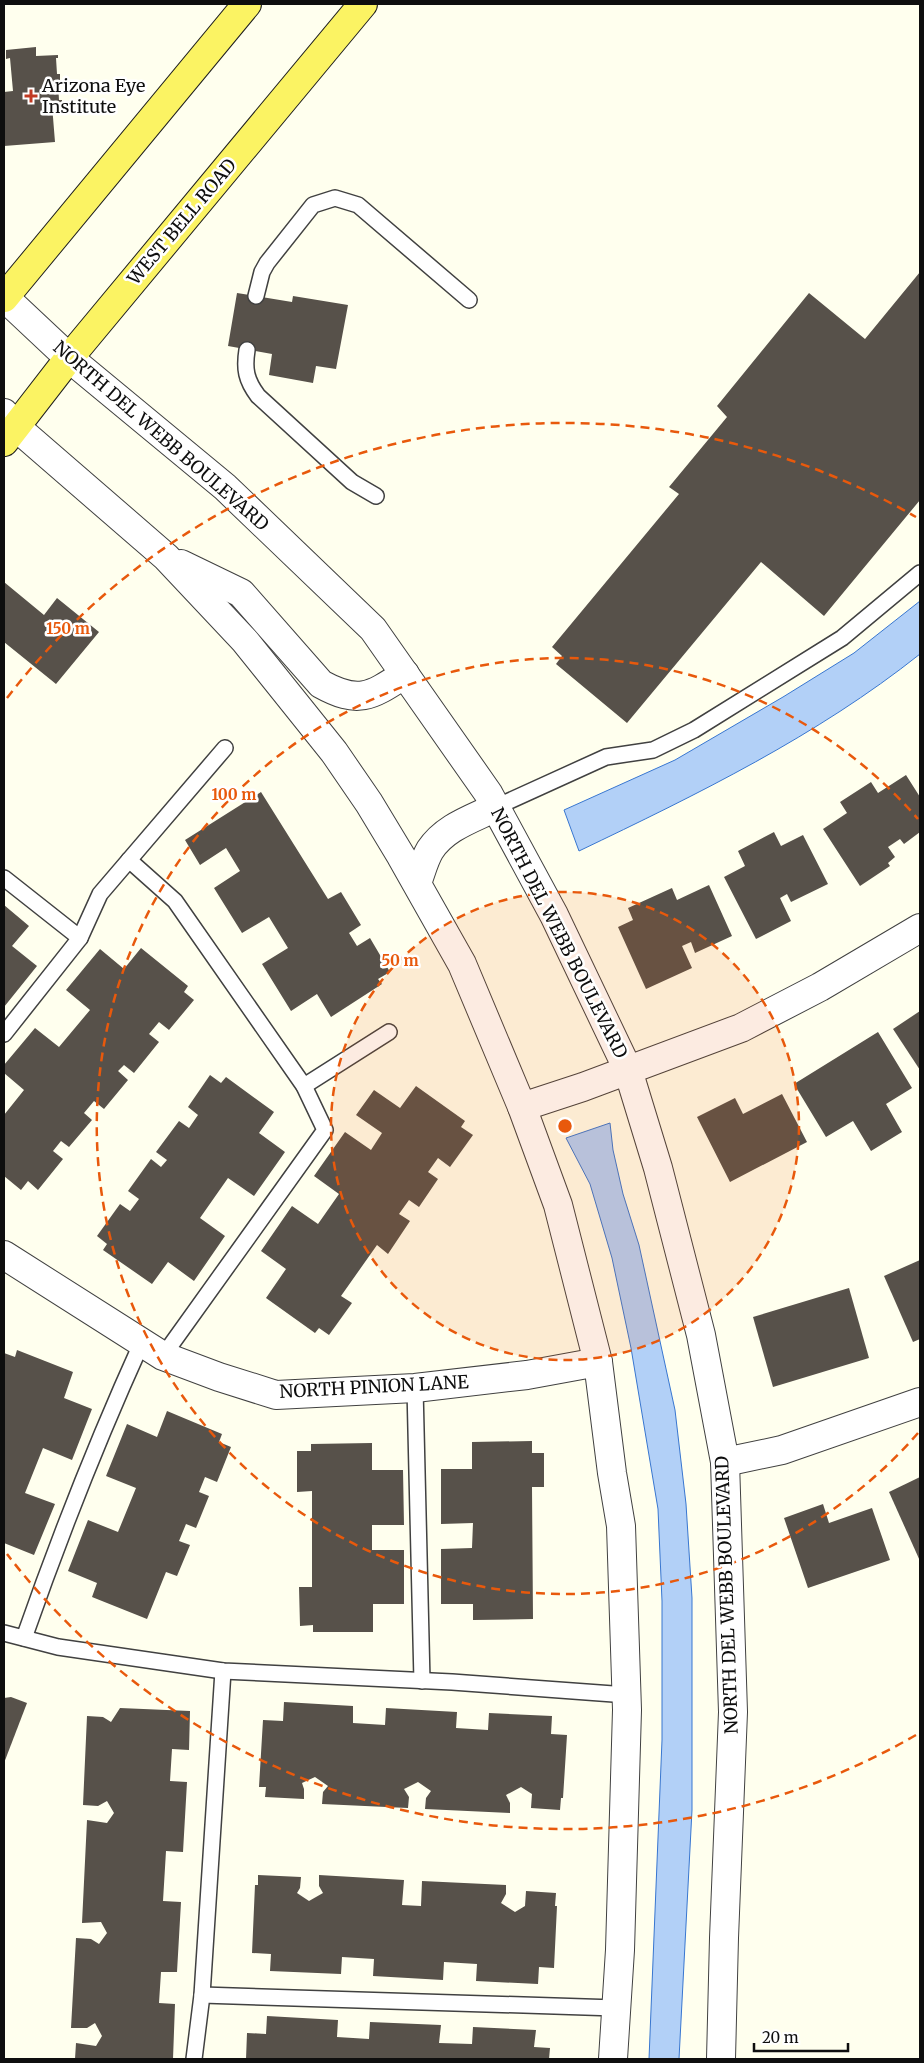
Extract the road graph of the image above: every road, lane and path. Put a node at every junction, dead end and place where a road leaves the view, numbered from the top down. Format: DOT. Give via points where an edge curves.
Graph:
graph roads {
  1 [pos="247,4"];
  2 [pos="364,4"];
  3 [pos="256,296"];
  4 [pos="4,297"];
  5 [pos="469,300"];
  6 [pos="247,350"];
  7 [pos="70,358"];
  8 [pos="8,428"];
  9 [pos="376,496"];
  10 [pos="166,557"];
  11 [pos="920,573"];
  12 [pos="405,674"];
  13 [pos="225,748"];
  14 [pos="496,807"];
  15 [pos="129,860"];
  16 [pos="4,878"];
  17 [pos="417,883"];
  18 [pos="920,928"];
  19 [pos="80,938"];
  20 [pos="389,1032"];
  21 [pos="4,1034"];
  22 [pos="628,1070"];
  23 [pos="304,1086"];
  24 [pos="522,1107"];
  25 [pos="4,1255"];
  26 [pos="152,1349"];
  27 [pos="598,1362"];
  28 [pos="415,1388"];
  29 [pos="920,1402"];
  30 [pos="725,1462"];
  31 [pos="4,1633"];
  32 [pos="24,1638"];
  33 [pos="223,1671"];
  34 [pos="422,1681"];
  35 [pos="627,1695"];
  36 [pos="202,1995"];
  37 [pos="616,2008"];
  38 [pos="194,2059"];
  39 [pos="613,2059"];
  40 [pos="721,2059"];
  1 -- 4 [label="main road"];
  2 -- 7 [label="main road, WEST BELL ROAD"];
  3 -- 5 [label="lane" via="267,263 313,205 334,198 358,205"];
  4 -- 7 [label="street, NORTH DEL WEBB BOULEVARD"];
  6 -- 9 [label="lane" via="245,374 258,396 352,482"];
  7 -- 8 [label="main road, WEST BELL ROAD"];
  7 -- 12 [label="street, NORTH DEL WEBB BOULEVARD" via="225,487 373,629"];
  8 -- 10 [label="street"];
  10 -- 12 [label="street" via="241,593 321,684 338,693 359,697"];
  10 -- 17 [label="street" via="244,641 334,752"];
  11 -- 14 [label="lane" via="842,638 694,730 653,750 606,757"];
  12 -- 14 [label="street, NORTH DEL WEBB BOULEVARD"];
  13 -- 15 [label="lane"];
  14 -- 17 [label="street" via="450,829 438,839 429,852"];
  14 -- 22 [label="street, NORTH DEL WEBB BOULEVARD" via="554,915"];
  15 -- 19 [label="lane" via="100,894"];
  15 -- 23 [label="lane" via="175,901"];
  16 -- 19 [label="lane"];
  17 -- 24 [label="street" via="462,964"];
  18 -- 22 [label="street" via="820,987 741,1028"];
  19 -- 21 [label="lane"];
  20 -- 23 [label="lane"];
  22 -- 24 [label="street"];
  22 -- 30 [label="street, NORTH DEL WEBB BOULEVARD" via="658,1168 701,1335"];
  23 -- 26 [label="lane" via="325,1130"];
  24 -- 27 [label="street" via="558,1205"];
  25 -- 26 [label="street, NORTH PINION LANE"];
  26 -- 28 [label="street, NORTH PINION LANE" via="219,1377 276,1395"];
  26 -- 32 [label="lane" via="110,1413 54,1551"];
  27 -- 28 [label="street, NORTH PINION LANE" via="527,1375"];
  27 -- 35 [label="street" via="621,1526"];
  28 -- 34 [label="lane"];
  29 -- 30 [label="street" via="782,1450"];
  30 -- 40 [label="street, NORTH DEL WEBB BOULEVARD" via="733,1712"];
  31 -- 32 [label="lane"];
  32 -- 33 [label="lane" via="58,1647"];
  33 -- 34 [label="lane"];
  33 -- 36 [label="lane"];
  34 -- 35 [label="lane"];
  35 -- 37 [label="street"];
  36 -- 37 [label="lane"];
  36 -- 38 [label="lane"];
  37 -- 39 [label="street"];
}
